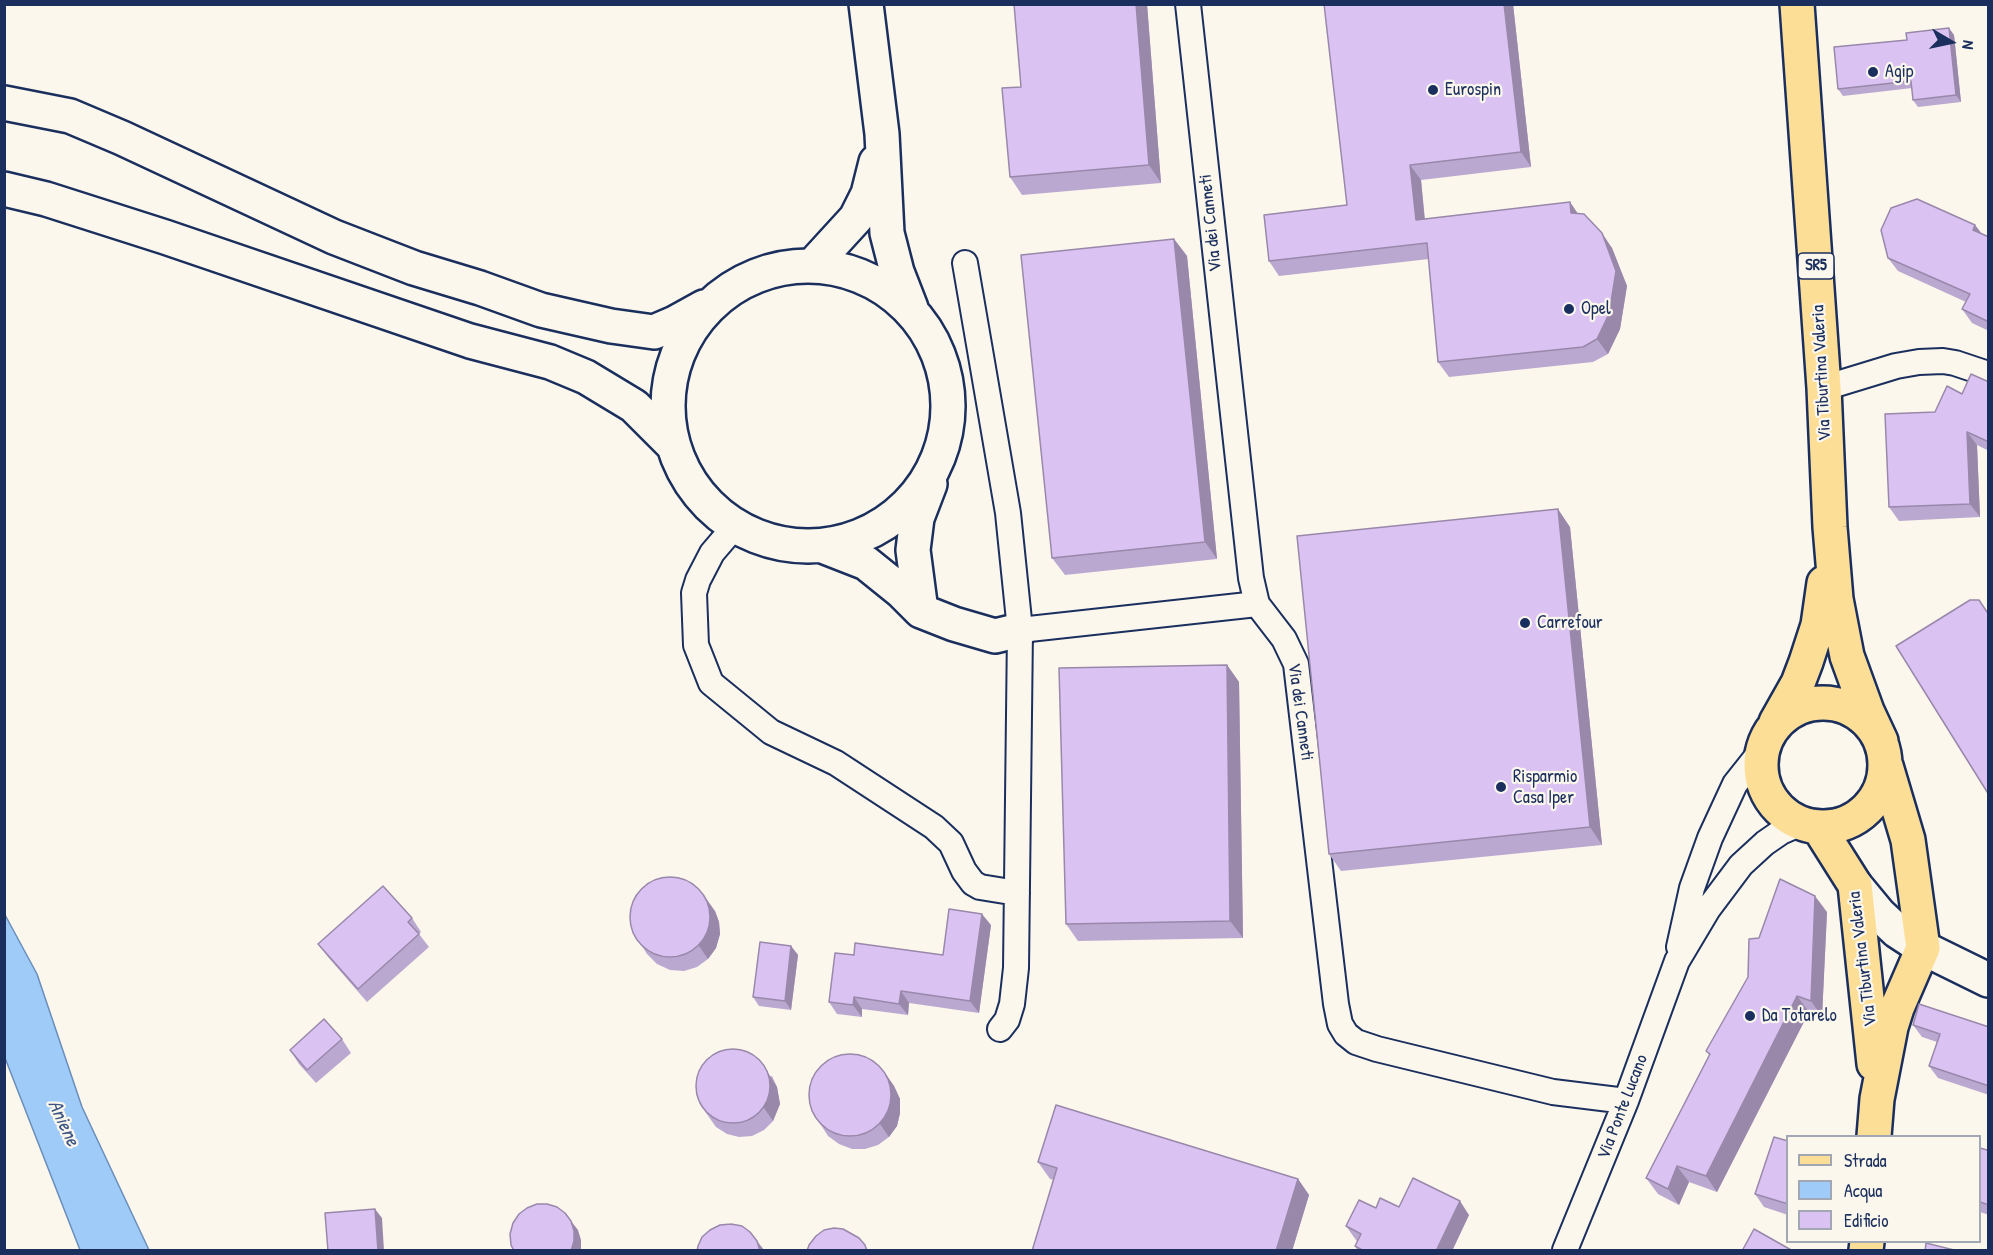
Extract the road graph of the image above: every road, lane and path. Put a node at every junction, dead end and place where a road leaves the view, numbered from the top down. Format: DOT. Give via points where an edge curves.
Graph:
graph roads {
  1 [pos="866,4"];
  2 [pos="1188,4"];
  3 [pos="1797,4"];
  4 [pos="4,103"];
  5 [pos="882,134"];
  6 [pos="4,189"];
  7 [pos="965,263"];
  8 [pos="813,265"];
  9 [pos="716,300"];
  10 [pos="912,310"];
  11 [pos="1989,374"];
  12 [pos="1824,388"];
  13 [pos="673,445"];
  14 [pos="937,464"];
  15 [pos="735,526"];
  16 [pos="1830,527"];
  17 [pos="825,547"];
  18 [pos="1257,604"];
  19 [pos="921,611"];
  20 [pos="1020,630"];
  21 [pos="1768,738"];
  22 [pos="1883,753"];
  23 [pos="1809,826"];
  24 [pos="1855,885"];
  25 [pos="1017,893"];
  26 [pos="1923,948"];
  27 [pos="1677,962"];
  28 [pos="1989,980"];
  29 [pos="999,1029"];
  30 [pos="1877,1099"];
  31 [pos="1626,1101"];
  32 [pos="1874,1135"];
  33 [pos="1565,1251"];
  1 -- 5 [label="main road"];
  2 -- 18 [label="street, Via dei Canneti" via="1248,555"];
  3 -- 12 [label="main road, Via Tiburtina Valeria / SR5"];
  4 -- 9 [label="main road" via="70,116 334,237 541,310 654,332"];
  5 -- 8 [label="main road" via="868,194 856,218"];
  5 -- 10 [label="main road" via="887,232"];
  6 -- 13 [label="main road" via="165,237 470,341 550,362 586,377 634,405"];
  7 -- 20 [label="street" via="1008,513"];
  8 -- 9 [label="main road" via="761,273"];
  8 -- 10 [label="main road" via="835,267 877,282"];
  9 -- 13 [label="main road" via="683,342 674,366 668,392"];
  10 -- 14 [label="main road" via="935,344 947,383 948,424"];
  11 -- 12 [label="street" via="1955,363 1925,362 1896,366"];
  12 -- 16 [label="main road, Via Tiburtina Valeria / SR5"];
  13 -- 15 [label="main road" via="697,492"];
  14 -- 17 [label="main road" via="915,498 884,525"];
  14 -- 19 [label="main road" via="916,518 913,550"];
  15 -- 17 [label="main road" via="783,545"];
  15 -- 25 [label="street" via="712,553 698,580 693,605 696,645 711,683 771,732 836,763 934,827 951,843 973,883"];
  16 -- 21 [label="main road, Via Tiburtina Valeria" via="1818,625 1798,683"];
  16 -- 22 [label="main road, Via Tiburtina Valeria" via="1845,648"];
  17 -- 19 [label="main road" via="866,563"];
  18 -- 20 [label="street"];
  18 -- 31 [label="street, Via dei Canneti" via="1284,639 1296,664 1336,1004 1346,1034 1377,1049 1511,1083"];
  19 -- 20 [label="main road" via="995,636"];
  20 -- 25 [label="street"];
  21 -- 22 [label="main road, Via Tiburtina Valeria" via="1790,712 1810,704 1832,703 1852,710 1869,723"];
  21 -- 23 [label="main road, Via Tiburtina Valeria" via="1760,768 1763,785 1784,815"];
  21 -- 27 [label="street, Via Ponte Lucano" via="1736,784 1710,838 1687,905"];
  22 -- 23 [label="main road" via="1883,786 1873,804 1858,818 1840,826"];
  22 -- 26 [label="main road, Via Tiburtina Valeria" via="1908,840"];
  23 -- 24 [label="main road, Via Tiburtina Valeria"];
  23 -- 27 [label="street, Via Ponte Lucano" via="1781,832 1741,865 1708,909"];
  24 -- 26 [label="main road" via="1888,923"];
  24 -- 30 [label="main road, Via Tiburtina Valeria"];
  25 -- 29 [label="street" via="1014,991 1007,1020"];
  26 -- 28 [label="main road"];
  26 -- 30 [label="main road, Via Tiburtina Valeria" via="1897,1008"];
  27 -- 31 [label="street, Via Ponte Lucano"];
  30 -- 32 [label="main road, Via Tiburtina Valeria"];
  31 -- 33 [label="street, Via Ponte Lucano"];
}
